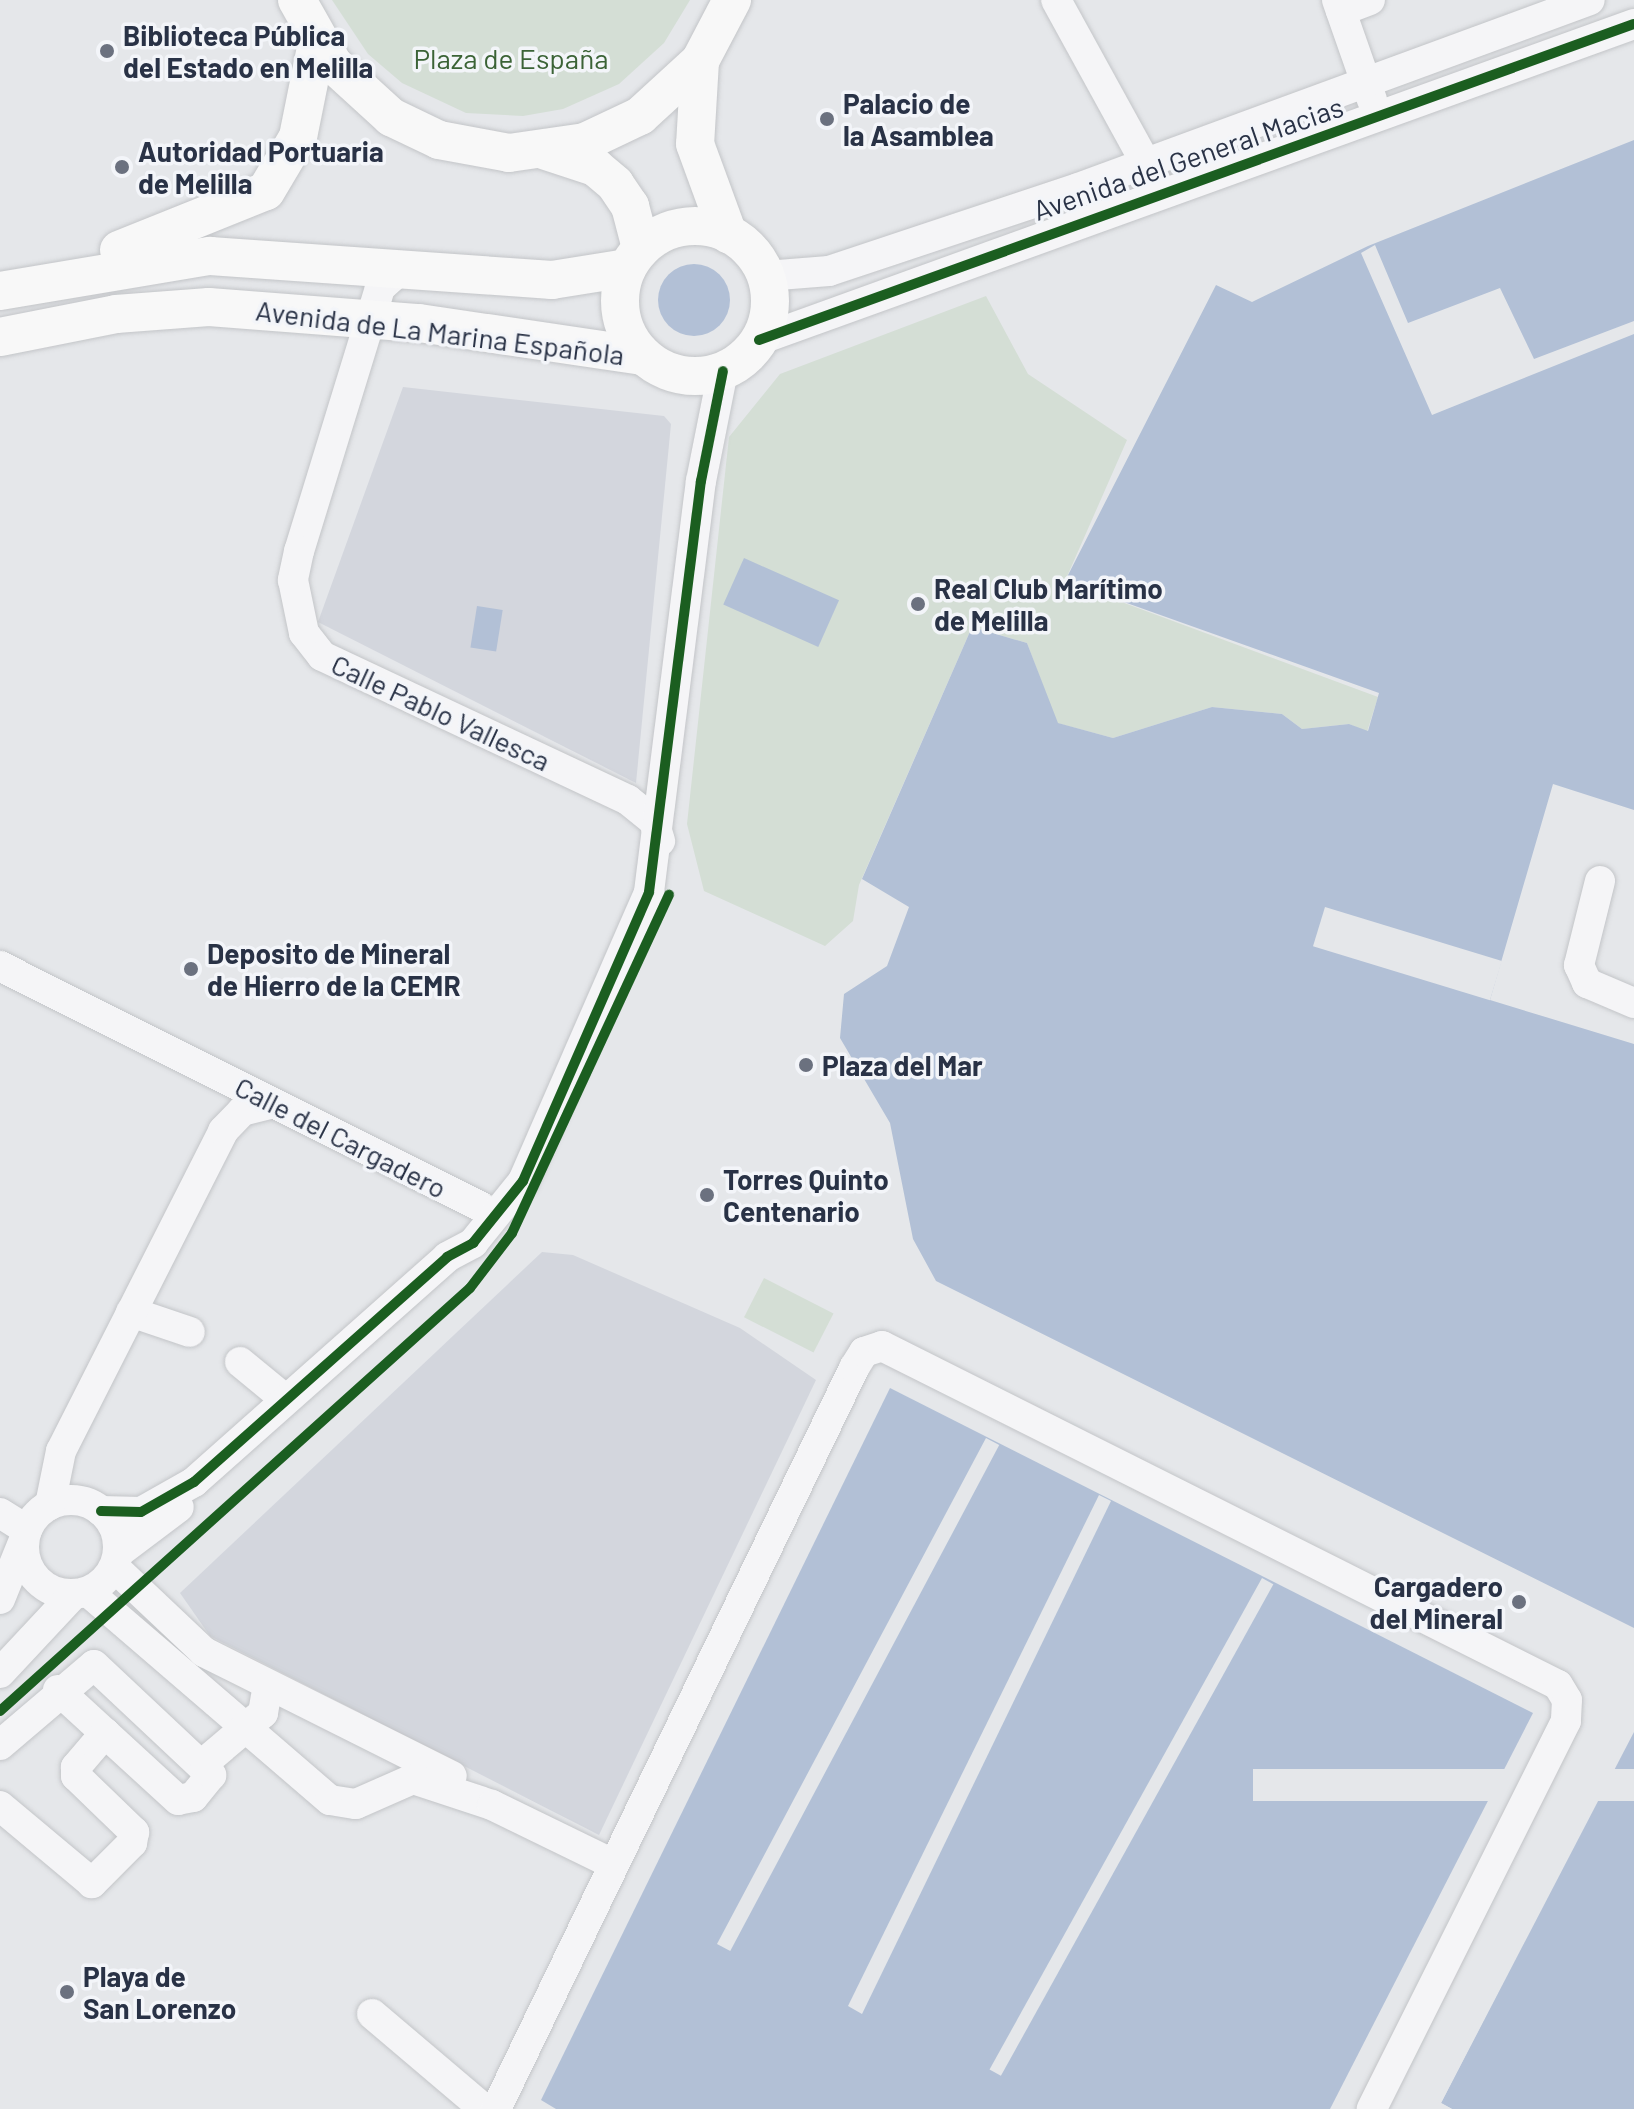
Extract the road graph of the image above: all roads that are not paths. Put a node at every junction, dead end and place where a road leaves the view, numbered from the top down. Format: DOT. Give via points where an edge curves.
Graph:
graph roads {
  1 [pos="297,0"];
  2 [pos="732,0"];
  3 [pos="1056,0"];
  4 [pos="1370,0"];
  5 [pos="1590,0"];
  6 [pos="1339,6"];
  7 [pos="1634,24"];
  8 [pos="317,43"];
  9 [pos="700,61"];
  10 [pos="1365,82"];
  11 [pos="1378,118"];
  12 [pos="546,151"];
  13 [pos="1147,164"];
  14 [pos="1162,193"];
  15 [pos="728,234"];
  16 [pos="634,258"];
  17 [pos="402,268"];
  18 [pos="766,276"];
  19 [pos="3,290"];
  20 [pos="375,318"];
  21 [pos="0,337"];
  22 [pos="759,340"];
  23 [pos="643,356"];
  24 [pos="723,371"];
  25 [pos="660,843"];
  26 [pos="1600,881"];
  27 [pos="0,966"];
  28 [pos="1634,1003"];
  29 [pos="201,1067"];
  30 [pos="273,1103"];
  31 [pos="223,1131"];
  32 [pos="529,1157"];
  33 [pos="481,1207"];
  34 [pos="447,1257"];
  35 [pos="131,1312"];
  36 [pos="190,1332"];
  37 [pos="240,1362"];
  38 [pos="285,1399"];
  39 [pos="194,1482"];
  40 [pos="50,1505"];
  41 [pos="101,1511"];
  42 [pos="0,1513"];
  43 [pos="26,1534"];
  44 [pos="116,1560"];
  45 [pos="81,1593"];
  46 [pos="0,1599"];
  47 [pos="0,1673"];
  48 [pos="257,1681"];
  49 [pos="58,1690"];
  50 [pos="229,1718"];
  51 [pos="105,1733"];
  52 [pos="0,1745"];
  53 [pos="195,1753"];
  54 [pos="492,1805"];
  55 [pos="0,1806"];
  56 [pos="613,1864"];
  57 [pos="372,2014"];
  58 [pos="484,2109"];
  59 [pos="496,2109"];
  60 [pos="1372,2109"];
  1 -- 8 [label="main road"];
  2 -- 9 [label="main road"];
  3 -- 13 [label="street"];
  4 -- 6 [label="street"];
  5 -- 10 [label="street, Avenida del General Macias"];
  6 -- 10 [label="street"];
  7 -- 11 [label="street, Avenida del General Macias"];
  8 -- 12 [label="main road" via="350,84 414,130 482,151"];
  8 -- 19 [label="main road" via="298,137 266,191 246,205"];
  9 -- 12 [label="main road" via="623,127"];
  9 -- 15 [label="main road" via="695,144"];
  10 -- 11 [label="street"];
  10 -- 13 [label="street, Avenida del General Macias"];
  11 -- 14 [label="street, Avenida del General Macias"];
  12 -- 16 [label="main road" via="595,167 615,184 630,206"];
  13 -- 14 [label="street"];
  13 -- 18 [label="street, Avenida del General Macias" via="829,271"];
  14 -- 22 [label="street, Avenida del General Macias"];
  15 -- 16 [label="main road" via="691,226"];
  15 -- 18 [label="main road"];
  16 -- 17 [label="main road, Avenida de La Marina Española" via="571,280"];
  16 -- 23 [label="main road" via="621,314"];
  17 -- 19 [label="main road, Avenida de La Marina Española" via="210,256"];
  17 -- 20 [label="street, Calle Pablo Vallesca" via="380,288"];
  18 -- 22 [label="main road" via="770,298"];
  20 -- 21 [label="main road, Avenida de La Marina Española" via="152,310"];
  20 -- 23 [label="main road, Avenida de La Marina Española"];
  20 -- 25 [label="street, Calle Pablo Vallesca" via="296,566 304,633 322,656 628,800 654,821"];
  22 -- 24 [label="main road"];
  23 -- 24 [label="main road" via="681,375"];
  24 -- 25 [label="street" via="701,481"];
  25 -- 32 [label="street" via="649,892"];
  26 -- 28 [label="street" via="1579,965 1587,983"];
  27 -- 29 [label="street, Calle del Cargadero"];
  29 -- 30 [label="street, Calle del Cargadero"];
  29 -- 31 [label="street"];
  30 -- 31 [label="street" via="242,1111"];
  30 -- 33 [label="street, Calle del Cargadero"];
  31 -- 35 [label="street"];
  32 -- 33 [label="street"];
  32 -- 34 [label="street" via="506,1208 473,1243"];
  33 -- 34 [label="street"];
  34 -- 38 [label="street"];
  35 -- 36 [label="street"];
  35 -- 40 [label="street" via="61,1451"];
  37 -- 38 [label="street"];
  38 -- 39 [label="street"];
  39 -- 41 [label="street" via="141,1512"];
  39 -- 44 [label="street" via="173,1513"];
  40 -- 41 [label="street" via="77,1500"];
  40 -- 43 [label="street"];
  41 -- 44 [label="street"];
  42 -- 43 [label="street"];
  43 -- 45 [label="street" via="35,1578"];
  43 -- 46 [label="street"];
  44 -- 45 [label="street"];
  44 -- 48 [label="street" via="176,1632"];
  45 -- 47 [label="street"];
  45 -- 50 [label="street"];
  48 -- 50 [label="street" via="226,1687"];
  48 -- 50 [label="street" via="263,1713"];
  48 -- 54 [label="street" via="438,1769"];
  49 -- 51 [label="street"];
  49 -- 52 [label="street"];
  49 -- 53 [label="street" via="94,1665"];
  50 -- 53 [label="street"];
  50 -- 54 [label="street" via="340,1804 413,1779"];
  51 -- 53 [label="street" via="178,1800 208,1781"];
  51 -- 55 [label="street" via="76,1767 76,1776 130,1821 134,1832 99,1878 83,1880"];
  54 -- 56 [label="street"];
  56 -- 59 [label="street"];
  56 -- 60 [label="street" via="854,1368 864,1352 882,1346 1538,1673 1563,1693 1566,1721"];
  57 -- 58 [label="street"];
}
